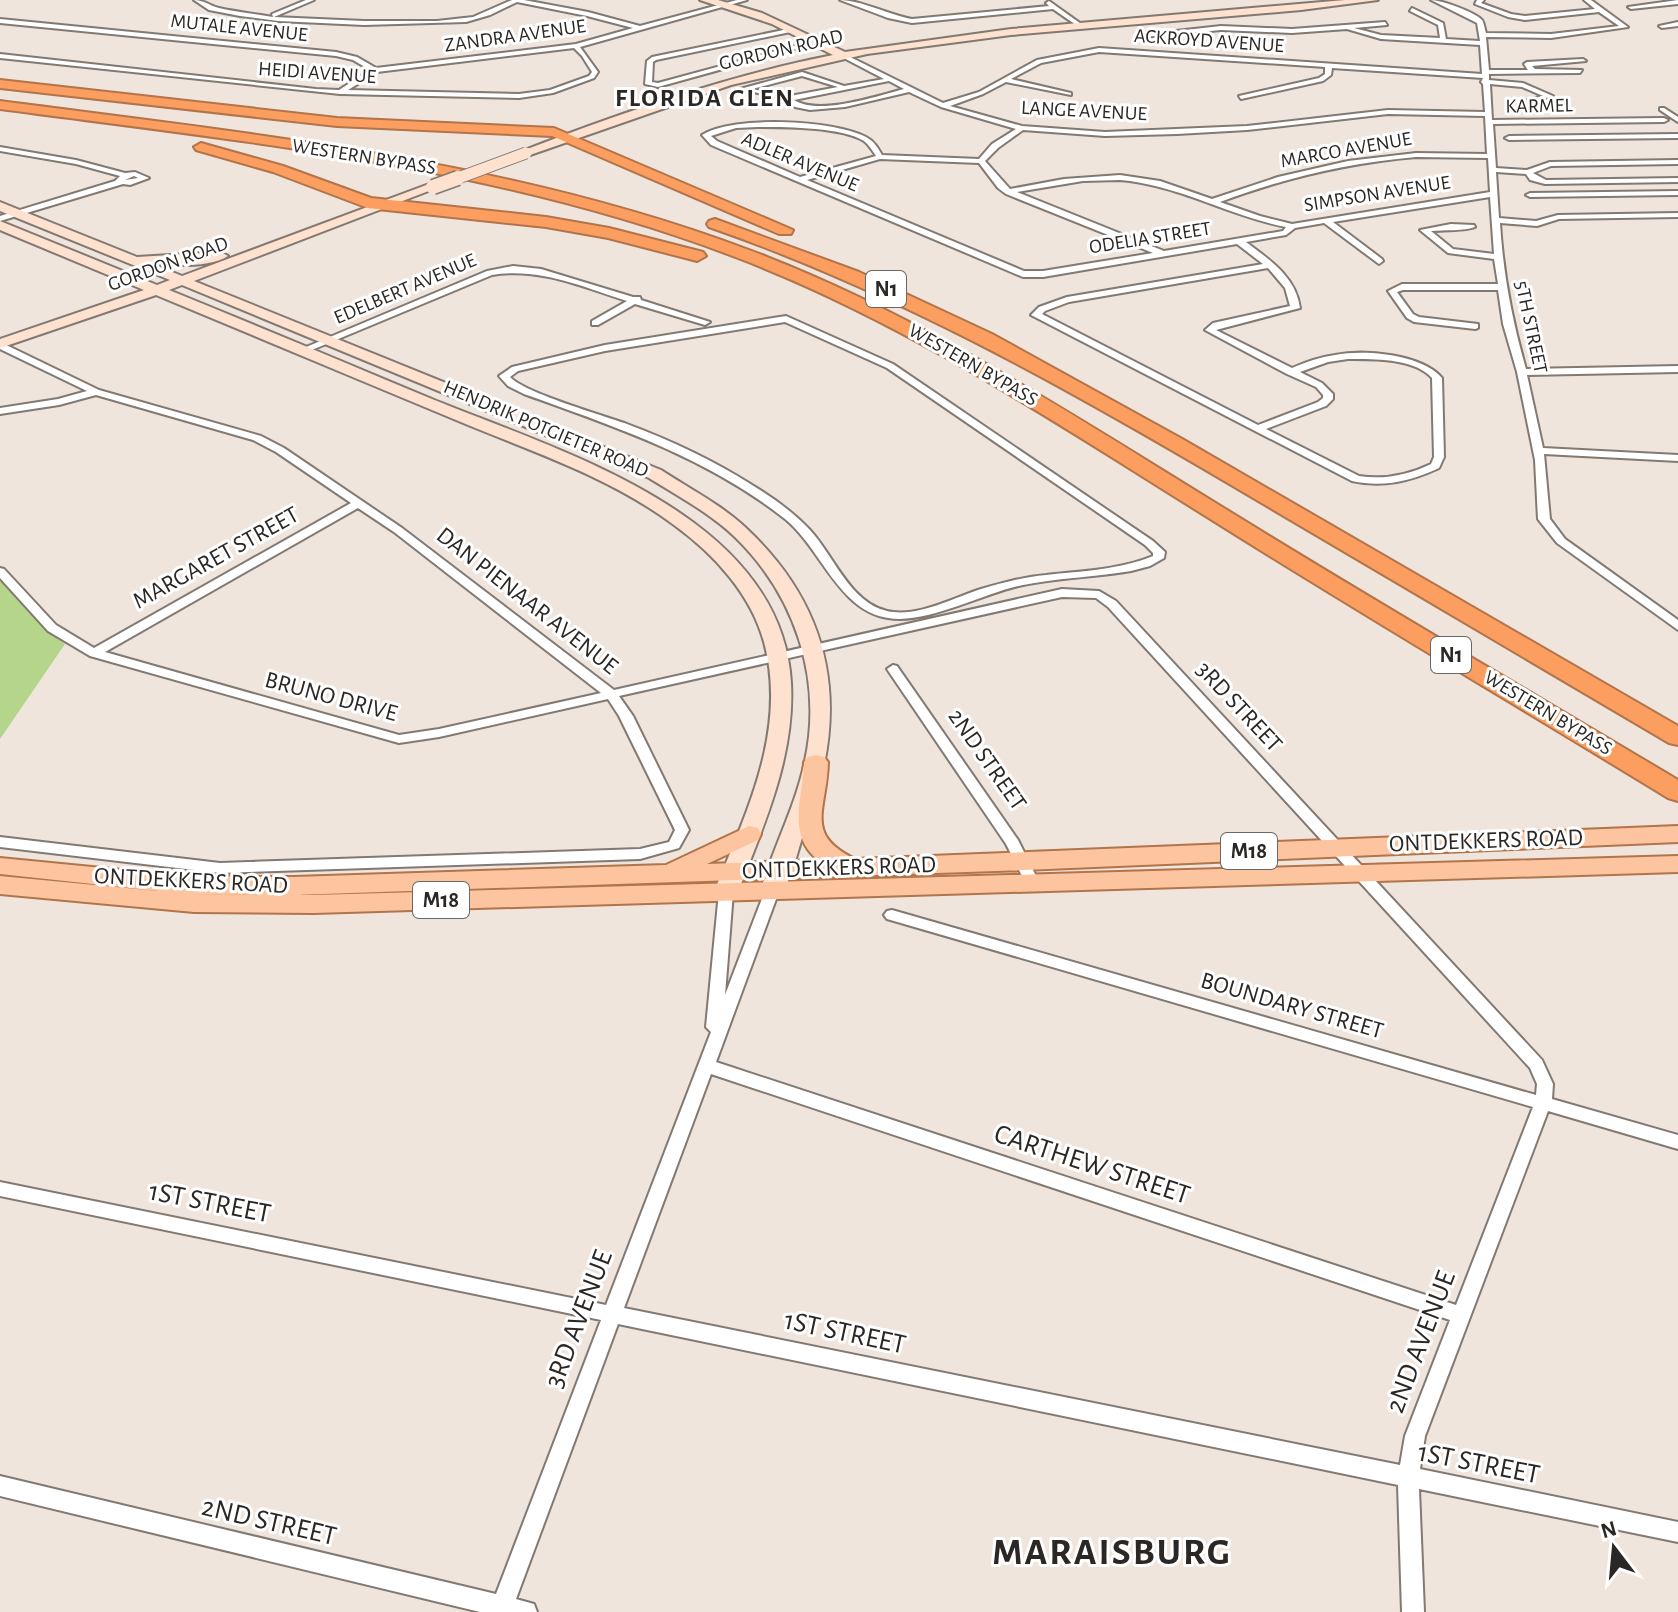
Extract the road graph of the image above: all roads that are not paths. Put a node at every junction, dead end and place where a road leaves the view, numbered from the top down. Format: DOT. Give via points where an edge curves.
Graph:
graph roads {
  1 [pos="197,0"];
  2 [pos="311,0"];
  3 [pos="516,0"];
  4 [pos="705,0"];
  5 [pos="744,0"];
  6 [pos="843,0"];
  7 [pos="1045,0"];
  8 [pos="1373,0"];
  9 [pos="1434,0"];
  10 [pos="1481,0"];
  11 [pos="1587,0"];
  12 [pos="1335,1"];
  13 [pos="1678,2"];
  14 [pos="726,4"];
  15 [pos="1055,7"];
  16 [pos="1631,7"];
  17 [pos="1412,10"];
  18 [pos="1598,10"];
  19 [pos="269,17"];
  20 [pos="0,21"];
  21 [pos="1078,24"];
  22 [pos="1385,24"];
  23 [pos="1678,24"];
  24 [pos="1662,26"];
  25 [pos="1342,27"];
  26 [pos="639,28"];
  27 [pos="793,30"];
  28 [pos="1143,35"];
  29 [pos="1483,39"];
  30 [pos="741,40"];
  31 [pos="1443,41"];
  32 [pos="817,42"];
  33 [pos="576,46"];
  34 [pos="839,54"];
  35 [pos="0,56"];
  36 [pos="751,60"];
  37 [pos="1583,61"];
  38 [pos="1329,65"];
  39 [pos="375,70"];
  40 [pos="1580,71"];
  41 [pos="1534,72"];
  42 [pos="1484,77"];
  43 [pos="887,80"];
  44 [pos="1005,80"];
  45 [pos="0,84"];
  46 [pos="844,87"];
  47 [pos="908,90"];
  48 [pos="0,91"];
  49 [pos="340,92"];
  50 [pos="1069,94"];
  51 [pos="1241,97"];
  52 [pos="788,98"];
  53 [pos="1519,104"];
  54 [pos="0,105"];
  55 [pos="943,106"];
  56 [pos="1662,109"];
  57 [pos="0,111"];
  58 [pos="1487,118"];
  59 [pos="1664,120"];
  60 [pos="1678,120"];
  61 [pos="1591,121"];
  62 [pos="1022,128"];
  63 [pos="561,135"];
  64 [pos="1610,136"];
  65 [pos="1678,136"];
  66 [pos="1509,138"];
  67 [pos="0,149"];
  68 [pos="1489,156"];
  69 [pos="880,157"];
  70 [pos="981,161"];
  71 [pos="1678,162"];
  72 [pos="1493,170"];
  73 [pos="1528,172"];
  74 [pos="800,179"];
  75 [pos="1678,180"];
  76 [pos="426,185"];
  77 [pos="1009,192"];
  78 [pos="1677,193"];
  79 [pos="1493,194"];
  80 [pos="1587,194"];
  81 [pos="1530,195"];
  82 [pos="1212,202"];
  83 [pos="1595,202"];
  84 [pos="368,203"];
  85 [pos="0,206"];
  86 [pos="387,206"];
  87 [pos="1603,209"];
  88 [pos="19,214"];
  89 [pos="1641,215"];
  90 [pos="1678,215"];
  91 [pos="1594,216"];
  92 [pos="1611,216"];
  93 [pos="1496,220"];
  94 [pos="1326,221"];
  95 [pos="0,222"];
  96 [pos="1292,226"];
  97 [pos="1471,227"];
  98 [pos="1655,228"];
  99 [pos="1607,229"];
  100 [pos="1239,241"];
  101 [pos="100,248"];
  102 [pos="1161,253"];
  103 [pos="225,256"];
  104 [pos="247,257"];
  105 [pos="1498,257"];
  106 [pos="1379,261"];
  107 [pos="1270,265"];
  108 [pos="1009,270"];
  109 [pos="175,278"];
  110 [pos="152,287"];
  111 [pos="1503,287"];
  112 [pos="637,299"];
  113 [pos="260,312"];
  114 [pos="705,322"];
  115 [pos="595,323"];
  116 [pos="1475,326"];
  117 [pos="984,335"];
  118 [pos="0,337"];
  119 [pos="330,340"];
  120 [pos="0,344"];
  121 [pos="304,350"];
  122 [pos="1678,369"];
  123 [pos="1290,372"];
  124 [pos="1522,372"];
  125 [pos="1018,390"];
  126 [pos="96,392"];
  127 [pos="0,411"];
  128 [pos="1256,429"];
  129 [pos="1538,451"];
  130 [pos="1678,458"];
  131 [pos="359,503"];
  132 [pos="0,571"];
  133 [pos="1003,586"];
  134 [pos="1017,603"];
  135 [pos="1678,626"];
  136 [pos="813,648"];
  137 [pos="94,653"];
  138 [pos="777,656"];
  139 [pos="893,669"];
  140 [pos="611,694"];
  141 [pos="1678,737"];
  142 [pos="816,762"];
  143 [pos="1678,792"];
  144 [pos="749,834"];
  145 [pos="1677,834"];
  146 [pos="0,842"];
  147 [pos="1335,847"];
  148 [pos="1678,864"];
  149 [pos="0,866"];
  150 [pos="852,867"];
  151 [pos="1361,872"];
  152 [pos="664,873"];
  153 [pos="1028,873"];
  154 [pos="775,881"];
  155 [pos="730,882"];
  156 [pos="0,885"];
  157 [pos="892,915"];
  158 [pos="709,1057"];
  159 [pos="1542,1104"];
  160 [pos="1678,1142"];
  161 [pos="0,1189"];
  162 [pos="611,1313"];
  163 [pos="1461,1315"];
  164 [pos="1408,1478"];
  165 [pos="0,1486"];
  166 [pos="1678,1532"];
  167 [pos="501,1609"];
  168 [pos="526,1612"];
  169 [pos="1413,1612"];
  1 -- 19 [label="street" via="224,12"];
  2 -- 19 [label="street"];
  3 -- 19 [label="street" via="484,15 446,22"];
  3 -- 26 [label="street"];
  4 -- 14 [label="main road, LANGE AVENUE"];
  5 -- 14 [label="street, ZANDRA AVENUE"];
  6 -- 15 [label="street" via="912,21"];
  7 -- 15 [label="street"];
  8 -- 12 [label="main road, GORDON ROAD"];
  9 -- 29 [label="street" via="1475,18"];
  10 -- 18 [label="street" via="1477,3 1517,18"];
  11 -- 18 [label="street"];
  12 -- 21 [label="main road, GORDON ROAD"];
  13 -- 16 [label="street"];
  14 -- 26 [label="street, ZANDRA AVENUE"];
  14 -- 27 [label="main road, LANGE AVENUE"];
  15 -- 21 [label="street"];
  17 -- 31 [label="street" via="1441,24"];
  18 -- 29 [label="street" via="1625,27"];
  20 -- 39 [label="street, MUTALE AVENUE" via="336,54"];
  21 -- 34 [label="main road, GORDON ROAD"];
  22 -- 25 [label="street"];
  23 -- 24 [label="street"];
  25 -- 28 [label="street"];
  25 -- 31 [label="street" via="1376,37"];
  26 -- 33 [label="street, ZANDRA AVENUE"];
  27 -- 30 [label="street"];
  27 -- 32 [label="main road, LANGE AVENUE"];
  29 -- 31 [label="street"];
  29 -- 42 [label="street, 5TH STREET"];
  30 -- 36 [label="street"];
  30 -- 36 [label="street" via="654,58 648,84"];
  32 -- 34 [label="main road, LANGE AVENUE"];
  32 -- 36 [label="street"];
  33 -- 39 [label="street, ZANDRA AVENUE"];
  33 -- 49 [label="street, HEIDI AVENUE" via="594,75 535,95"];
  34 -- 43 [label="street, LANGE AVENUE"];
  34 -- 63 [label="main road, GORDON ROAD" via="708,87"];
  35 -- 49 [label="street, HEIDI AVENUE"];
  37 -- 41 [label="street" via="1527,64"];
  38 -- 42 [label="street, ACKROYD AVENUE"];
  38 -- 44 [label="street, ACKROYD AVENUE" via="1099,50 1039,61"];
  38 -- 51 [label="street" via="1321,80"];
  39 -- 49 [label="street, ZANDRA AVENUE"];
  40 -- 41 [label="street"];
  41 -- 42 [label="street"];
  42 -- 53 [label="street" via="1550,96"];
  42 -- 58 [label="street, 5TH STREET"];
  43 -- 46 [label="street"];
  43 -- 47 [label="street, LANGE AVENUE"];
  44 -- 50 [label="street"];
  44 -- 55 [label="street, ACKROYD AVENUE"];
  45 -- 63 [label="highway" via="337,122"];
  46 -- 52 [label="street"];
  46 -- 52 [label="street" via="802,74 743,89"];
  47 -- 52 [label="street" via="815,109 794,106"];
  47 -- 55 [label="street, LANGE AVENUE"];
  48 -- 117 [label="highway, WESTERN BYPASS / N1" via="382,145 540,176 773,243"];
  54 -- 125 [label="highway, WESTERN BYPASS / N1" via="437,168 642,219 752,257 873,308"];
  55 -- 62 [label="street, LANGE AVENUE"];
  56 -- 60 [label="street"];
  57 -- 84 [label="highway" via="198,146"];
  58 -- 61 [label="street, KARMEL"];
  58 -- 62 [label="street, LANGE AVENUE" via="1388,112 1164,132"];
  58 -- 68 [label="street, 5TH STREET"];
  59 -- 61 [label="street, KARMEL"];
  61 -- 64 [label="street, KARMEL"];
  62 -- 70 [label="street"];
  63 -- 76 [label="main road, GORDON ROAD"];
  63 -- 76 [label="main road, GORDON ROAD, bridge" via="526,153"];
  63 -- 117 [label="highway" via="857,263"];
  64 -- 65 [label="street, KARMEL"];
  64 -- 66 [label="street, KARMEL"];
  67 -- 88 [label="street" via="87,164 123,179"];
  68 -- 72 [label="street, 5TH STREET"];
  68 -- 82 [label="street, MARCO AVENUE" via="1428,153 1328,166 1284,175"];
  69 -- 70 [label="street"];
  69 -- 74 [label="street"];
  69 -- 74 [label="street, ADLER AVENUE" via="859,136 831,130 745,125 707,134 714,143"];
  70 -- 77 [label="street"];
  71 -- 73 [label="street" via="1550,164"];
  72 -- 73 [label="street"];
  72 -- 79 [label="street, 5TH STREET"];
  73 -- 75 [label="street" via="1545,182"];
  74 -- 108 [label="street, ADLER AVENUE"];
  76 -- 84 [label="main road, GORDON ROAD"];
  76 -- 86 [label="main road, GORDON ROAD"];
  77 -- 82 [label="street, SIMPSON AVENUE" via="1063,180 1130,180"];
  77 -- 102 [label="street"];
  78 -- 80 [label="street"];
  79 -- 93 [label="street, 5TH STREET"];
  79 -- 94 [label="street, SIMPSON AVENUE"];
  80 -- 81 [label="street"];
  80 -- 83 [label="street"];
  82 -- 96 [label="street, SIMPSON AVENUE"];
  84 -- 86 [label="highway"];
  84 -- 103 [label="main road, GORDON ROAD"];
  85 -- 88 [label="main road, HENDRIK POTGIETER ROAD"];
  86 -- 104 [label="main road, GORDON ROAD"];
  86 -- 125 [label="highway" via="546,222 667,248 768,280 952,367"];
  87 -- 92 [label="street"];
  88 -- 95 [label="street"];
  88 -- 101 [label="main road, HENDRIK POTGIETER ROAD"];
  89 -- 90 [label="street"];
  89 -- 92 [label="street"];
  89 -- 98 [label="street"];
  91 -- 92 [label="street"];
  91 -- 93 [label="street" via="1537,224"];
  91 -- 99 [label="street"];
  93 -- 105 [label="street, 5TH STREET"];
  94 -- 96 [label="street, SIMPSON AVENUE"];
  94 -- 106 [label="street"];
  95 -- 110 [label="main road, HENDRIK POTGIETER ROAD"];
  96 -- 100 [label="street, ODELIA STREET" via="1286,233"];
  97 -- 105 [label="street" via="1424,230 1451,251"];
  100 -- 102 [label="street, ODELIA STREET"];
  100 -- 107 [label="street"];
  101 -- 103 [label="main road" via="160,261"];
  101 -- 109 [label="main road, HENDRIK POTGIETER ROAD"];
  102 -- 108 [label="street, ODELIA STREET" via="1043,274"];
  103 -- 109 [label="main road, GORDON ROAD"];
  104 -- 109 [label="main road, GORDON ROAD"];
  104 -- 113 [label="main road" via="225,274 222,286"];
  105 -- 111 [label="street, 5TH STREET"];
  107 -- 123 [label="street" via="1295,308 1210,330"];
  107 -- 128 [label="street" via="1067,300 1036,315"];
  109 -- 110 [label="main road, GORDON ROAD"];
  109 -- 113 [label="main road, HENDRIK POTGIETER ROAD"];
  110 -- 118 [label="main road, GORDON ROAD"];
  110 -- 120 [label="main road, GORDON ROAD" via="84,317"];
  110 -- 121 [label="main road, HENDRIK POTGIETER ROAD"];
  111 -- 116 [label="street" via="1392,291 1413,318"];
  111 -- 124 [label="street, 5TH STREET"];
  112 -- 114 [label="street, EDELBERT AVENUE"];
  112 -- 115 [label="street"];
  112 -- 119 [label="street, EDELBERT AVENUE" via="538,271 506,269"];
  113 -- 119 [label="main road, HENDRIK POTGIETER ROAD"];
  117 -- 141 [label="highway, WESTERN BYPASS / N1"];
  119 -- 121 [label="street, EDELBERT AVENUE"];
  119 -- 136 [label="main road, HENDRIK POTGIETER ROAD" via="655,474 714,511 764,558 803,618"];
  120 -- 126 [label="street, DAN PIENAAR AVENUE"];
  121 -- 138 [label="main road, HENDRIK POTGIETER ROAD" via="653,500 733,566 756,602"];
  122 -- 124 [label="street"];
  123 -- 128 [label="street" via="1325,390 1328,399"];
  123 -- 128 [label="street" via="1342,356 1427,367 1437,378 1435,466 1402,478 1364,481"];
  124 -- 129 [label="street, 5TH STREET"];
  125 -- 143 [label="highway, WESTERN BYPASS / N1"];
  126 -- 127 [label="street"];
  126 -- 131 [label="street, DAN PIENAAR AVENUE" via="257,438"];
  129 -- 130 [label="street"];
  129 -- 135 [label="street, 5TH STREET" via="1542,512 1550,529"];
  131 -- 137 [label="street, MARGARET STREET"];
  131 -- 140 [label="street, DAN PIENAAR AVENUE"];
  132 -- 137 [label="street, BRUNO DRIVE" via="52,628"];
  133 -- 133 [label="street" via="1132,566 1155,560 1159,552 890,366 791,320 605,348 521,367 504,376 527,392 662,440 735,479 807,533 838,577 875,611 892,616 918,613"];
  133 -- 134 [label="street"];
  134 -- 136 [label="street, 3RD STREET"];
  134 -- 147 [label="street, 3RD STREET" via="1073,591 1099,595 1112,604"];
  136 -- 138 [label="street, 3RD STREET"];
  136 -- 142 [label="main road, HENDRIK POTGIETER ROAD" via="822,723"];
  137 -- 140 [label="street, BRUNO DRIVE" via="399,739"];
  138 -- 140 [label="street, BRUNO DRIVE"];
  138 -- 144 [label="main road, HENDRIK POTGIETER ROAD" via="780,725"];
  139 -- 153 [label="street, 2ND STREET"];
  140 -- 146 [label="street, DAN PIENAAR AVENUE" via="677,818 680,836 668,848 640,854 220,868"];
  142 -- 150 [label="main road" via="813,843 827,857"];
  142 -- 154 [label="main road, HENDRIK POTGIETER ROAD"];
  144 -- 152 [label="main road"];
  144 -- 155 [label="main road, HENDRIK POTGIETER ROAD"];
  145 -- 147 [label="main road, ONTDEKKERS ROAD / M18"];
  147 -- 151 [label="street, 3RD STREET"];
  147 -- 153 [label="main road, ONTDEKKERS ROAD / M18"];
  148 -- 151 [label="main road, ONTDEKKERS ROAD / M18"];
  149 -- 152 [label="main road, ONTDEKKERS ROAD / M18" via="225,886"];
  150 -- 153 [label="main road, ONTDEKKERS ROAD / M18"];
  150 -- 154 [label="main road, ONTDEKKERS ROAD / M18"];
  151 -- 153 [label="main road, ONTDEKKERS ROAD / M18"];
  151 -- 159 [label="street, 3RD STREET" via="1536,1064 1548,1089"];
  152 -- 155 [label="main road, ONTDEKKERS ROAD / M18"];
  153 -- 154 [label="main road, ONTDEKKERS ROAD / M18"];
  154 -- 155 [label="main road, ONTDEKKERS ROAD / M18"];
  154 -- 158 [label="street, 3RD AVENUE"];
  155 -- 156 [label="main road, ONTDEKKERS ROAD / M18" via="226,904"];
  155 -- 158 [label="street, 3RD AVENUE"];
  157 -- 159 [label="street, BOUNDARY STREET"];
  158 -- 162 [label="street, 3RD AVENUE"];
  158 -- 163 [label="street, CARTHEW STREET"];
  159 -- 160 [label="street, BOUNDARY STREET"];
  159 -- 163 [label="street, 2ND AVENUE"];
  161 -- 162 [label="street, 1ST STREET"];
  162 -- 164 [label="street, 1ST STREET"];
  162 -- 167 [label="street, 3RD AVENUE"];
  163 -- 164 [label="street, 2ND AVENUE" via="1415,1436"];
  164 -- 166 [label="street, 1ST STREET"];
  164 -- 169 [label="street, 2ND AVENUE"];
  165 -- 167 [label="street, 2ND STREET"];
  167 -- 168 [label="street, 2ND STREET"];
}
